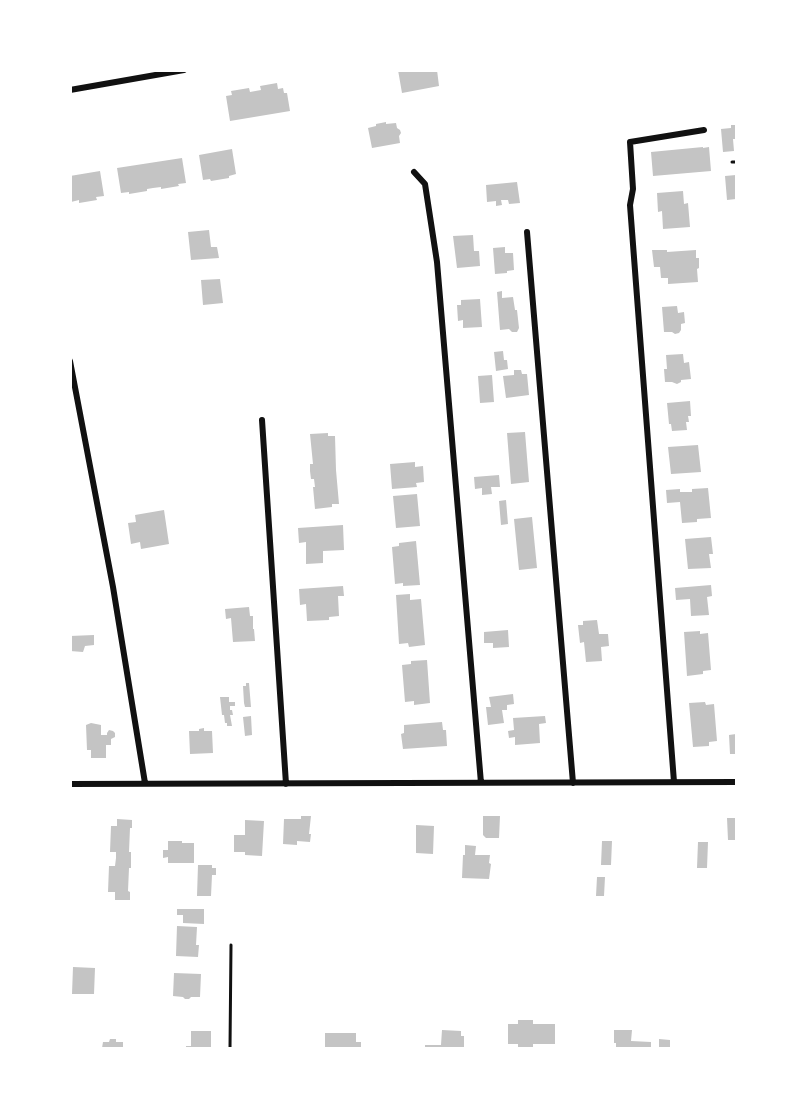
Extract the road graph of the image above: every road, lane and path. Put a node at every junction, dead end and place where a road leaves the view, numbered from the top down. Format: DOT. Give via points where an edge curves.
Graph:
graph roads {
  1 [pos="184,70"];
  2 [pos="70,90"];
  3 [pos="704,130"];
  4 [pos="414,172"];
  5 [pos="527,232"];
  6 [pos="70,361"];
  7 [pos="262,420"];
  8 [pos="674,782"];
  9 [pos="736,782"];
  10 [pos="145,783"];
  11 [pos="481,783"];
  12 [pos="573,783"];
  13 [pos="70,784"];
  14 [pos="286,784"];
  15 [pos="231,945"];
  16 [pos="230,1048"];
  1 -- 2 [label="street"];
  3 -- 8 [label="street" via="630,142 630,205"];
  4 -- 11 [label="street" via="425,184 437,262"];
  5 -- 12 [label="street"];
  6 -- 10 [label="street"];
  7 -- 14 [label="street"];
  8 -- 9 [label="street"];
  8 -- 12 [label="street"];
  10 -- 13 [label="street"];
  10 -- 14 [label="street"];
  11 -- 12 [label="street"];
  11 -- 14 [label="street"];
  15 -- 16 [label="lane"];
}
